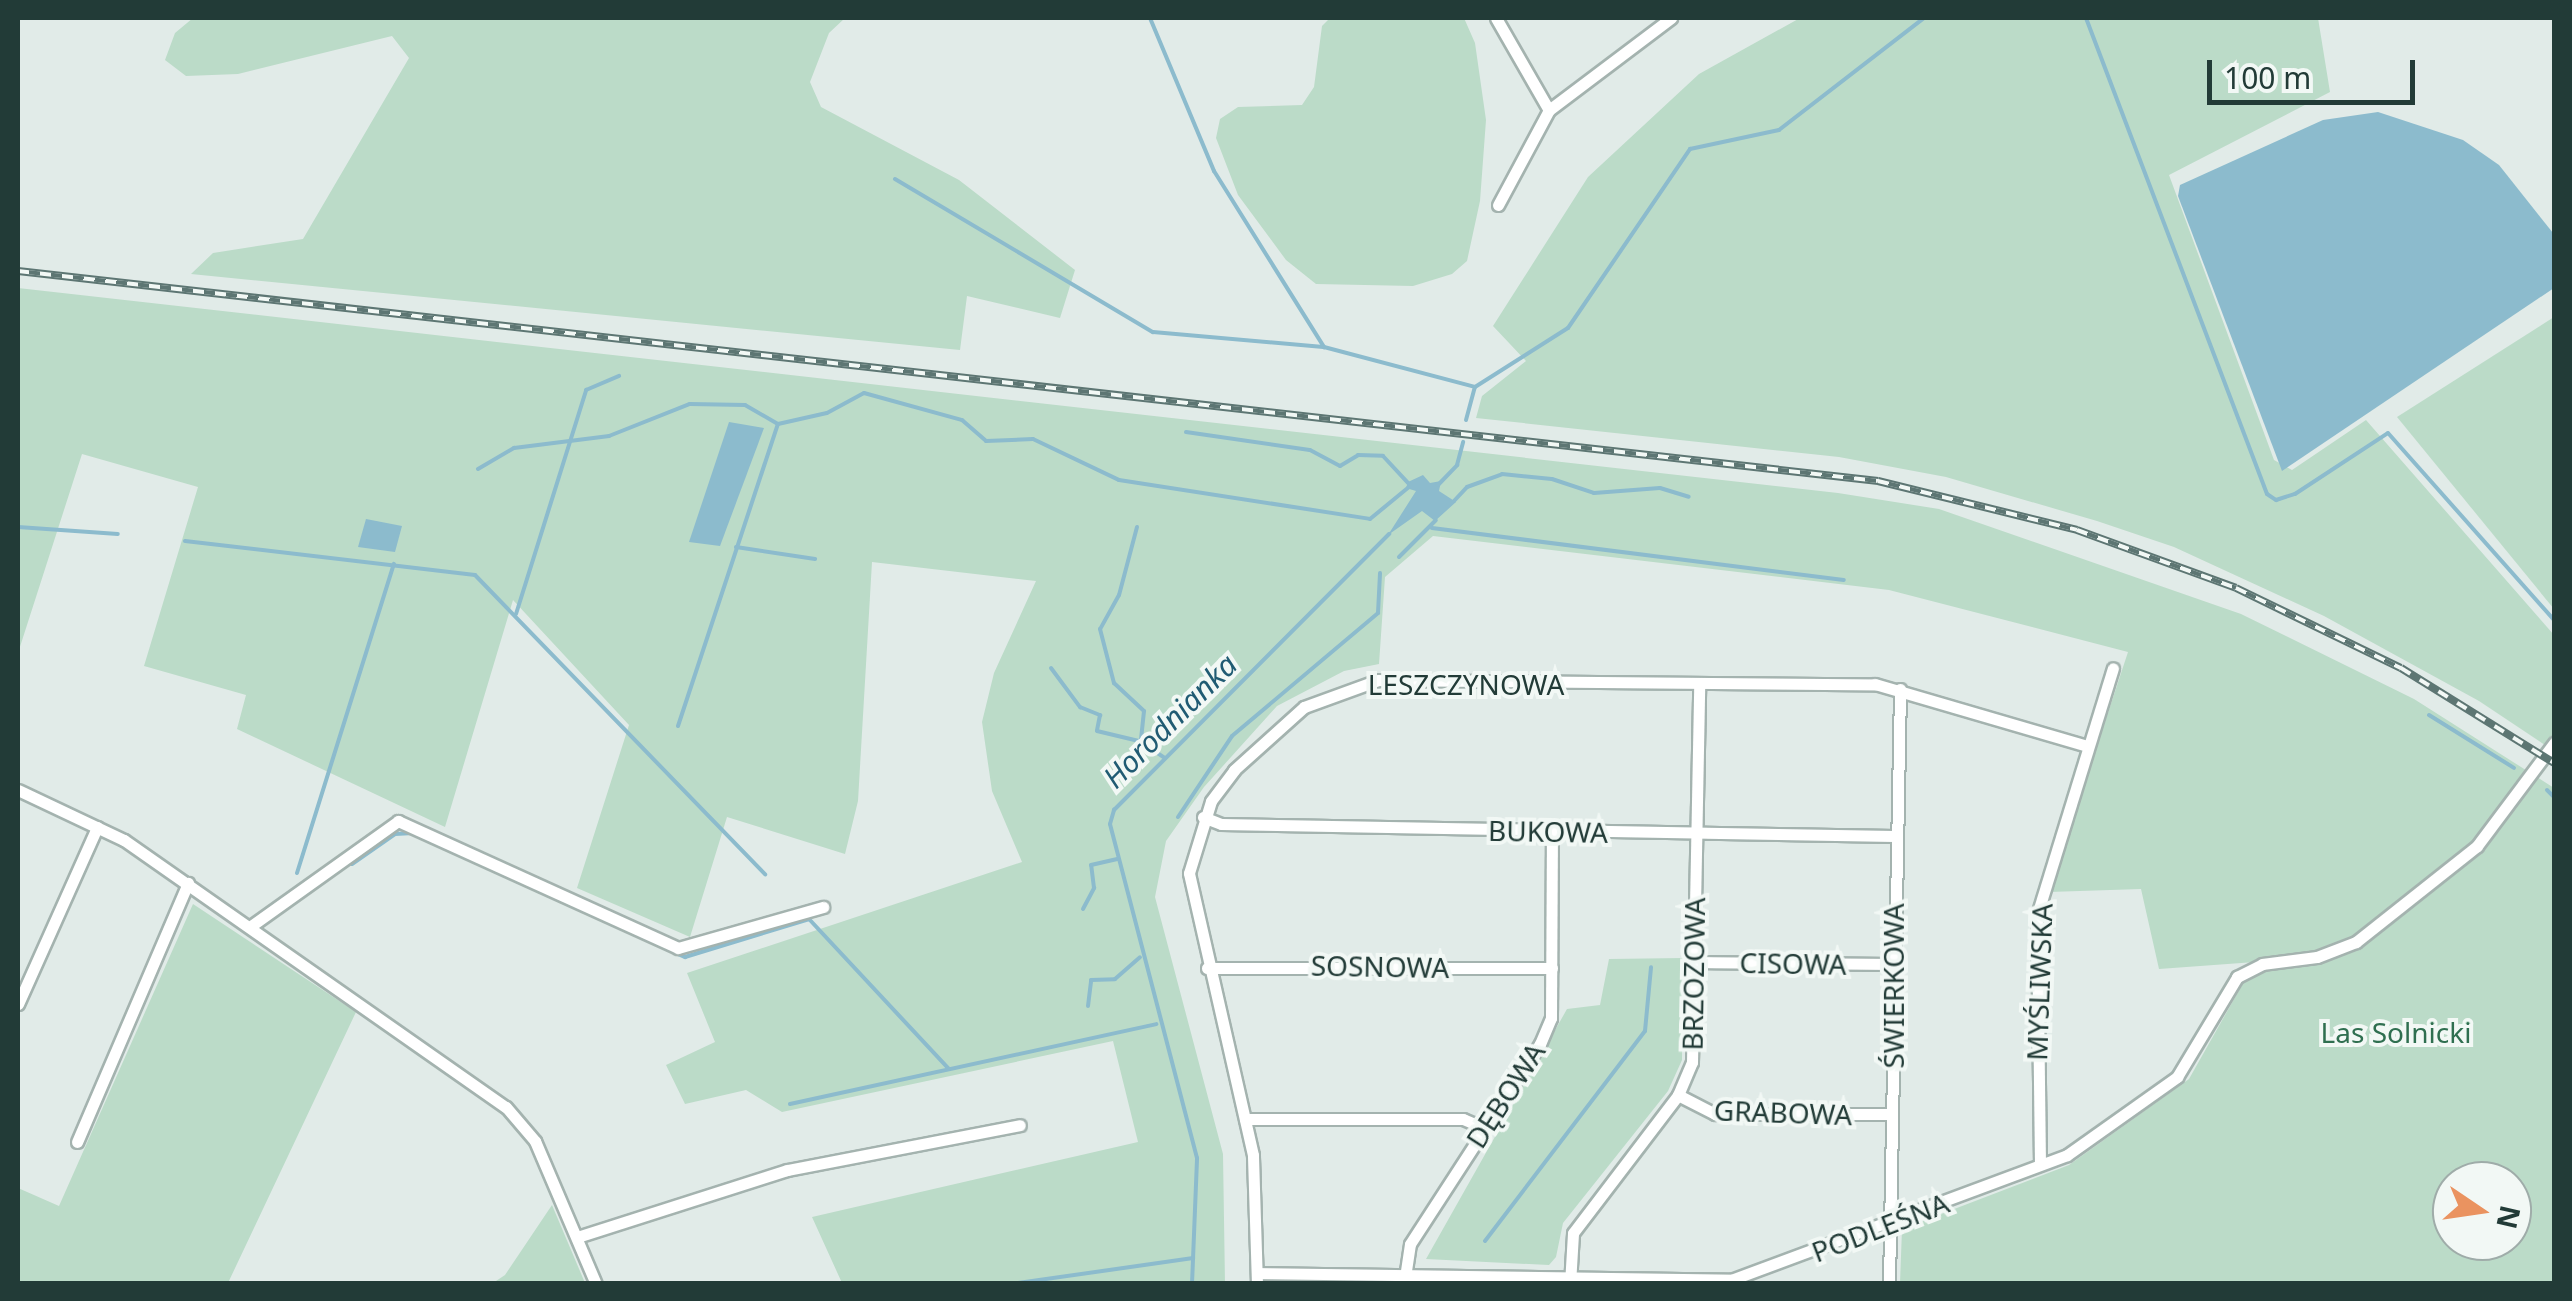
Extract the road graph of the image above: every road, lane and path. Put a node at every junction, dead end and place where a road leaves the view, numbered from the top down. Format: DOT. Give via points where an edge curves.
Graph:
graph roads {
  1 [pos="1496,18"];
  2 [pos="1671,18"];
  3 [pos="1549,110"];
  4 [pos="1498,204"];
  5 [pos="2112,668"];
  6 [pos="1699,685"];
  7 [pos="1900,689"];
  8 [pos="2554,742"];
  9 [pos="2086,746"];
  10 [pos="18,790"];
  11 [pos="1203,817"];
  12 [pos="97,827"];
  13 [pos="1552,831"];
  14 [pos="1696,833"];
  15 [pos="1894,836"];
  16 [pos="188,883"];
  17 [pos="823,907"];
  18 [pos="251,926"];
  19 [pos="1694,962"];
  20 [pos="1892,964"];
  21 [pos="1207,968"];
  22 [pos="1552,968"];
  23 [pos="18,1004"];
  24 [pos="1678,1095"];
  25 [pos="1892,1114"];
  26 [pos="1246,1119"];
  27 [pos="1020,1125"];
  28 [pos="1484,1128"];
  29 [pos="77,1142"];
  30 [pos="2040,1164"];
  31 [pos="1892,1223"];
  32 [pos="578,1237"];
  33 [pos="1258,1278"];
  34 [pos="1404,1279"];
  35 [pos="1570,1281"];
  36 [pos="596,1284"];
  37 [pos="1889,1284"];
  1 -- 3 [label="street"];
  2 -- 3 [label="street"];
  3 -- 4 [label="street"];
  5 -- 9 [label="street, MYŚLIWSKA"];
  6 -- 7 [label="street, LESZCZYNOWA"];
  6 -- 11 [label="street, LESZCZYNOWA" via="1364,682 1292,716 1234,770"];
  6 -- 14 [label="street, BRZOZOWA"];
  7 -- 9 [label="street"];
  7 -- 15 [label="street, ŚWIERKOWA"];
  8 -- 30 [label="street, PODLEŚNA" via="2477,846 2356,942 2317,957 2262,964 2237,977 2177,1077 2067,1155"];
  9 -- 30 [label="street, MYŚLIWSKA" via="2038,915"];
  10 -- 12 [label="street"];
  11 -- 13 [label="street, BUKOWA" via="1221,824"];
  11 -- 21 [label="street, LESZCZYNOWA" via="1190,873"];
  12 -- 16 [label="street"];
  12 -- 23 [label="street"];
  13 -- 14 [label="street, BUKOWA"];
  13 -- 22 [label="street, DĘBOWA"];
  14 -- 15 [label="street, BUKOWA"];
  14 -- 19 [label="street, BRZOZOWA"];
  15 -- 20 [label="street, ŚWIERKOWA"];
  16 -- 18 [label="street"];
  16 -- 29 [label="street"];
  17 -- 18 [label="street" via="678,948 398,822"];
  18 -- 32 [label="street" via="521,1121"];
  19 -- 20 [label="street, CISOWA"];
  19 -- 24 [label="street, BRZOZOWA" via="1692,1062"];
  20 -- 25 [label="street, ŚWIERKOWA"];
  21 -- 22 [label="street, SOSNOWA"];
  21 -- 26 [label="street, LESZCZYNOWA"];
  22 -- 28 [label="street, DĘBOWA" via="1551,1018 1540,1044"];
  24 -- 25 [label="street, GRABOWA" via="1715,1114"];
  24 -- 35 [label="street, BRZOZOWA" via="1579,1222"];
  25 -- 31 [label="street, ŚWIERKOWA"];
  26 -- 28 [label="street" via="1463,1119"];
  26 -- 33 [label="street, LESZCZYNOWA"];
  27 -- 32 [label="street" via="787,1170"];
  28 -- 34 [label="street, DĘBOWA" via="1410,1244"];
  30 -- 31 [label="street, PODLEŚNA"];
  31 -- 35 [label="street, PODLEŚNA" via="1731,1280"];
  31 -- 37 [label="street, ŚWIERKOWA"];
  32 -- 36 [label="street"];
  33 -- 34 [label="street, PODLEŚNA"];
  34 -- 35 [label="street, PODLEŚNA"];
}
